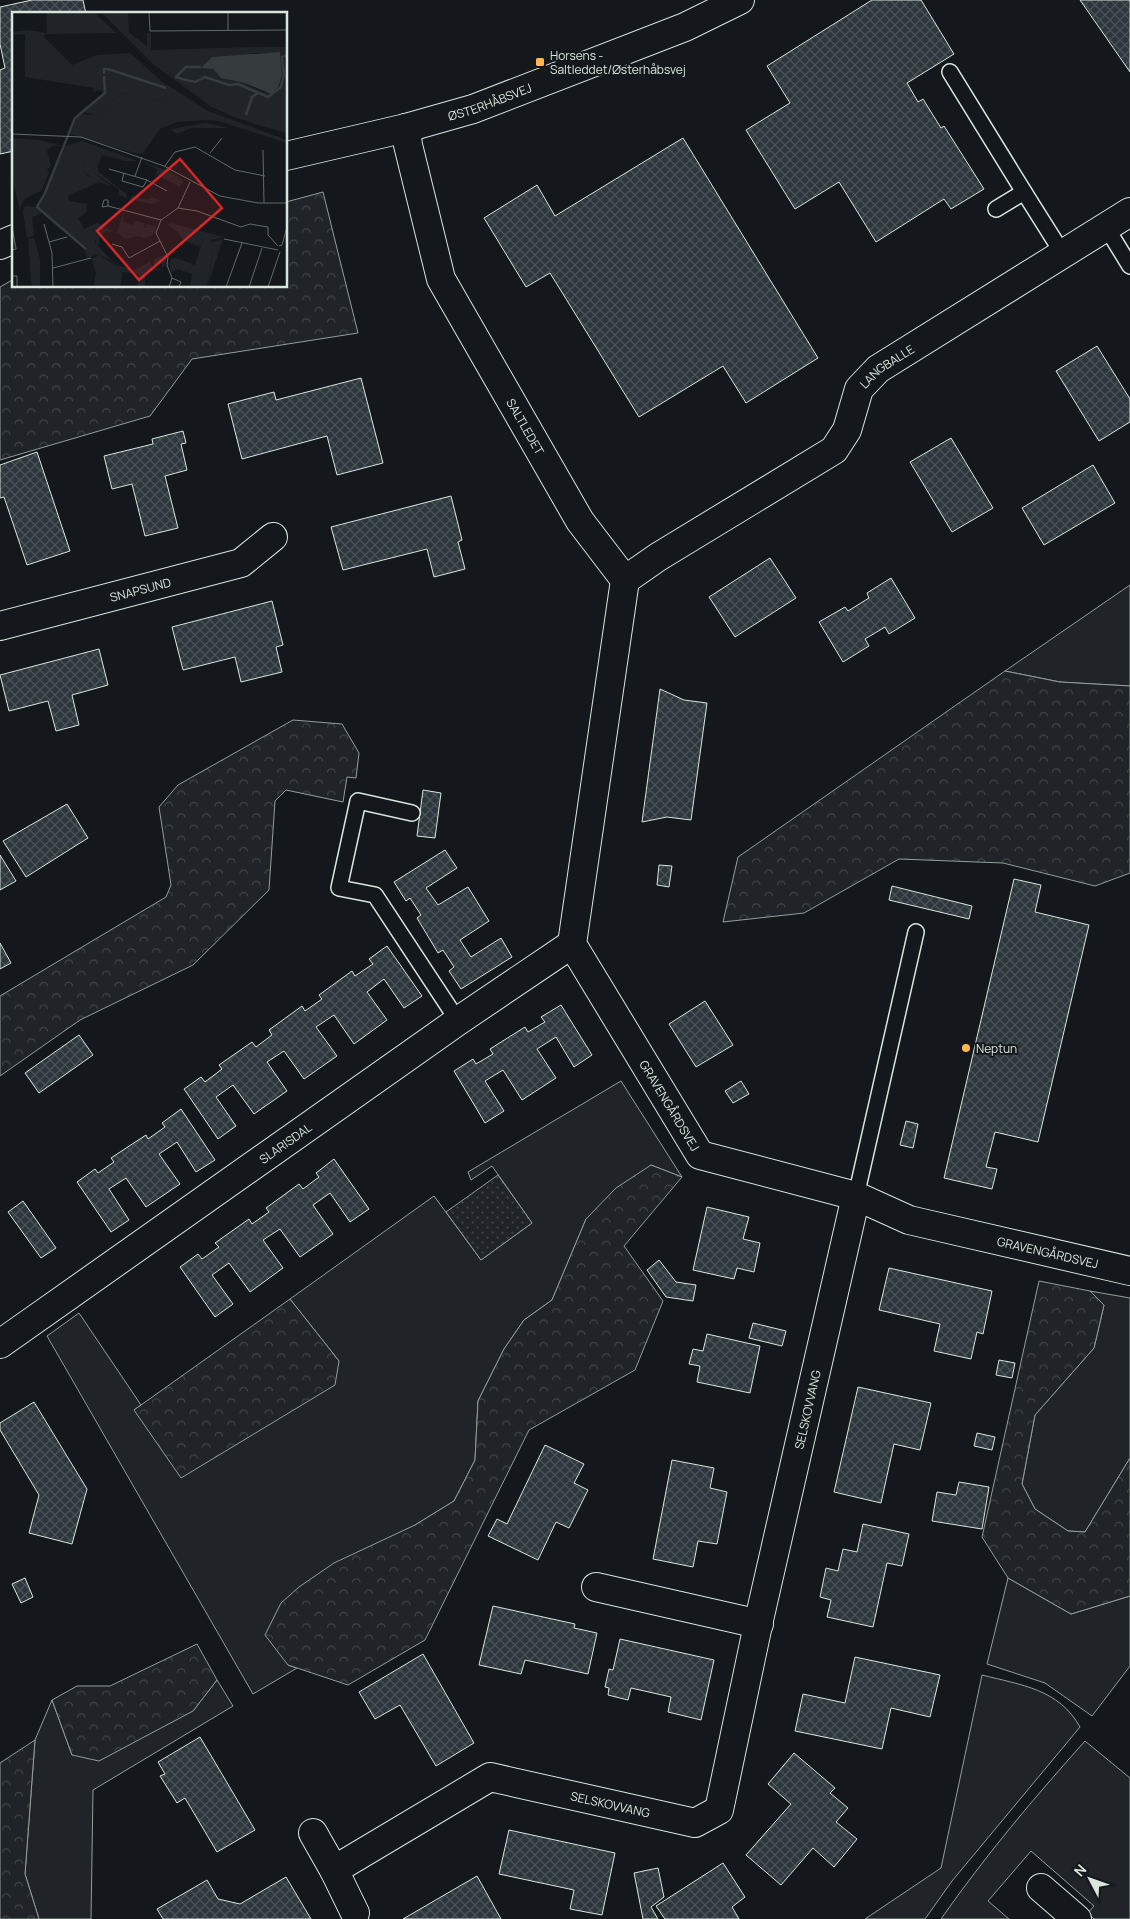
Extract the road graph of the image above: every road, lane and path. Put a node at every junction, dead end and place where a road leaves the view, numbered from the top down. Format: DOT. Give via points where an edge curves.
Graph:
graph roads {
  1 [pos="740,0"];
  2 [pos="950,72"];
  3 [pos="406,128"];
  4 [pos="288,156"];
  5 [pos="1024,192"];
  6 [pos="996,209"];
  7 [pos="1130,212"];
  8 [pos="1106,227"];
  9 [pos="12,240"];
  10 [pos="0,245"];
  11 [pos="1063,254"];
  12 [pos="1130,266"];
  13 [pos="273,537"];
  14 [pos="625,580"];
  15 [pos="0,626"];
  16 [pos="412,813"];
  17 [pos="916,932"];
  18 [pos="572,944"];
  19 [pos="458,1022"];
  20 [pos="856,1196"];
  21 [pos="1130,1271"];
  22 [pos="0,1344"];
  23 [pos="596,1587"];
  24 [pos="759,1624"];
  25 [pos="313,1833"];
  26 [pos="334,1870"];
  27 [pos="1041,1888"];
  28 [pos="354,1913"];
  29 [pos="1077,1919"];
  1 -- 3 [label="street, ØSTERHÅBSVEJ" via="685,27 473,109"];
  2 -- 5 [label="lane"];
  3 -- 4 [label="street, ØSTERHÅBSVEJ"];
  3 -- 14 [label="street, SALTLEDET" via="441,279 580,521"];
  5 -- 6 [label="lane"];
  5 -- 11 [label="lane"];
  7 -- 8 [label="street, LANGBALLE"];
  8 -- 11 [label="street, LANGBALLE"];
  8 -- 12 [label="lane"];
  9 -- 10 [label="street"];
  11 -- 14 [label="street, LANGBALLE" via="878,369 858,389 847,430 834,450"];
  13 -- 15 [label="street, SNAPSUND" via="241,563"];
  14 -- 18 [label="street"];
  16 -- 19 [label="lane" via="358,801 339,888 375,895"];
  17 -- 20 [label="lane"];
  18 -- 19 [label="street, SLARISDAL"];
  18 -- 20 [label="street, GRAVENGÅRDSVEJ" via="700,1155"];
  19 -- 22 [label="street, SLARISDAL"];
  20 -- 21 [label="street, GRAVENGÅRDSVEJ" via="908,1220"];
  20 -- 24 [label="street, SELSKOVVANG"];
  23 -- 24 [label="street"];
  24 -- 26 [label="street, SELSKOVVANG" via="719,1810 695,1823 490,1777"];
  25 -- 26 [label="street"];
  26 -- 28 [label="street"];
  27 -- 29 [label="street"];
}
